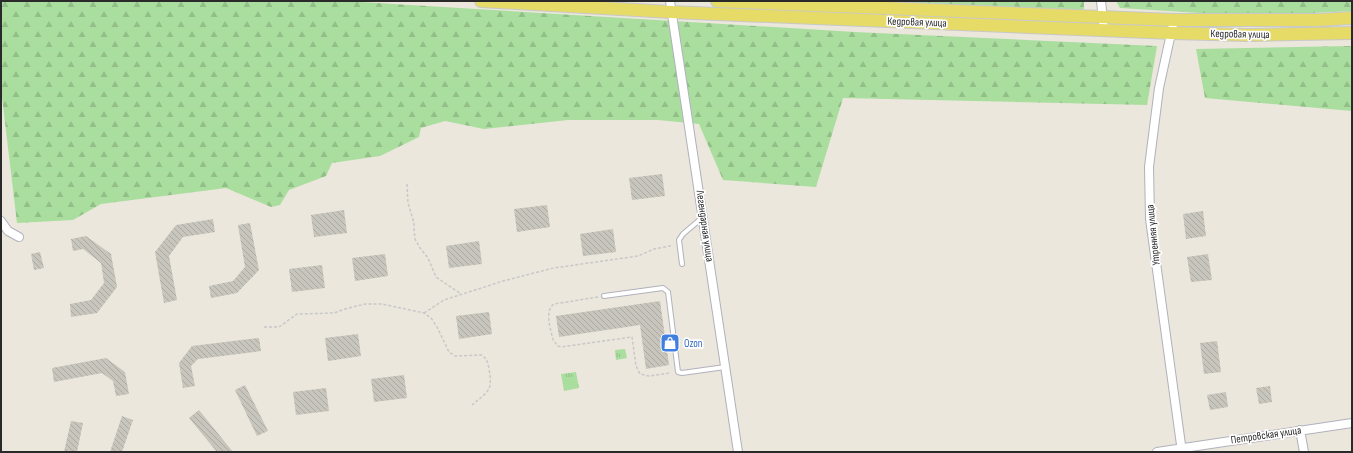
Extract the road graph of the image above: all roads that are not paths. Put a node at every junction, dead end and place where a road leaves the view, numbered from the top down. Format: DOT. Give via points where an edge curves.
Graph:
graph roads {
  1 [pos="481,1"];
  2 [pos="717,1"];
  3 [pos="1101,1"];
  4 [pos="811,3"];
  5 [pos="671,7"];
  6 [pos="1102,17"];
  7 [pos="1352,18"];
  8 [pos="1174,20"];
  9 [pos="1104,30"];
  10 [pos="1172,33"];
  11 [pos="1352,33"];
  12 [pos="703,217"];
  13 [pos="1,221"];
  14 [pos="19,237"];
  15 [pos="682,264"];
  16 [pos="604,296"];
  17 [pos="726,367"];
  18 [pos="1352,423"];
  19 [pos="1300,430"];
  20 [pos="1181,450"];
  21 [pos="738,452"];
  22 [pos="1157,452"];
  23 [pos="1304,452"];
  1 -- 5 [label="main road, Кедровая улица"];
  2 -- 4 [label="main road, Кедровая улица"];
  3 -- 6 [label="street"];
  4 -- 6 [label="main road, Кедровая улица"];
  5 -- 9 [label="main road, Кедровая улица"];
  5 -- 12 [label="street, Легендарная улица"];
  6 -- 8 [label="main road, Кедровая улица"];
  6 -- 9 [label="street"];
  7 -- 8 [label="main road, Кедровая улица"];
  8 -- 10 [label="street, Утренняя улица"];
  9 -- 10 [label="main road, Кедровая улица"];
  10 -- 11 [label="main road, Кедровая улица"];
  10 -- 20 [label="street, Утренняя улица" via="1159,88 1149,167 1150,219"];
  12 -- 15 [label="lane" via="679,240"];
  12 -- 17 [label="street, Легендарная улица"];
  13 -- 14 [label="street" via="8,231"];
  16 -- 17 [label="lane" via="665,289 668,292 678,372"];
  17 -- 21 [label="street, Легендарная улица"];
  18 -- 19 [label="street, Петровская улица"];
  19 -- 20 [label="street, Петровская улица"];
  19 -- 23 [label="street"];
  20 -- 22 [label="street, Петровская улица"];
}
